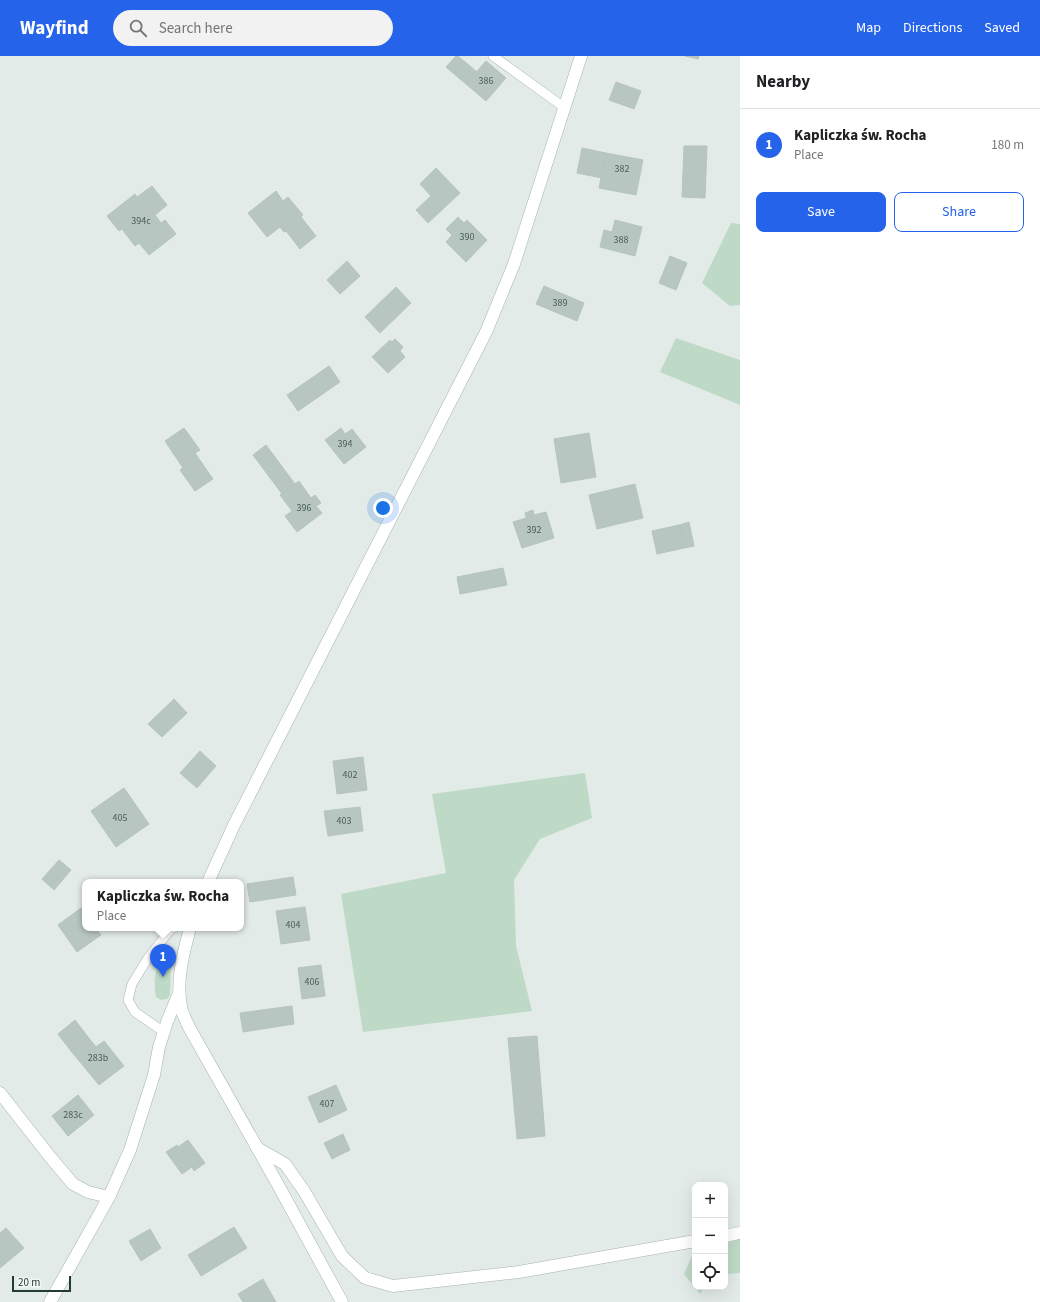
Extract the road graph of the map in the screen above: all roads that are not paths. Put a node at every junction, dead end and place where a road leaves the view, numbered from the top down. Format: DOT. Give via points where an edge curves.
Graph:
graph roads {
  1 [pos="493,56"];
  2 [pos="581,56"];
  3 [pos="565,108"];
  4 [pos="209,879"];
  5 [pos="169,931"];
  6 [pos="189,931"];
  7 [pos="179,993"];
  8 [pos="164,1032"];
  9 [pos="0,1093"];
  10 [pos="257,1148"];
  11 [pos="109,1197"];
  12 [pos="740,1233"];
  13 [pos="728,1235"];
  14 [pos="692,1242"];
  15 [pos="50,1302"];
  16 [pos="342,1302"];
  1 -- 3 [label="lane"];
  2 -- 3 [label="street"];
  3 -- 4 [label="street" via="514,264 486,332"];
  5 -- 8 [label="lane" via="132,984 128,1000 135,1012"];
  6 -- 7 [label="street" via="181,968"];
  7 -- 8 [label="street"];
  7 -- 10 [label="street" via="190,1029"];
  8 -- 11 [label="street" via="154,1075 130,1150"];
  9 -- 11 [label="street" via="73,1184 88,1192"];
  10 -- 14 [label="street" via="285,1164 342,1256 364,1278 393,1286 519,1272"];
  10 -- 16 [label="street"];
  11 -- 15 [label="street"];
  12 -- 13 [label="street"];
}
